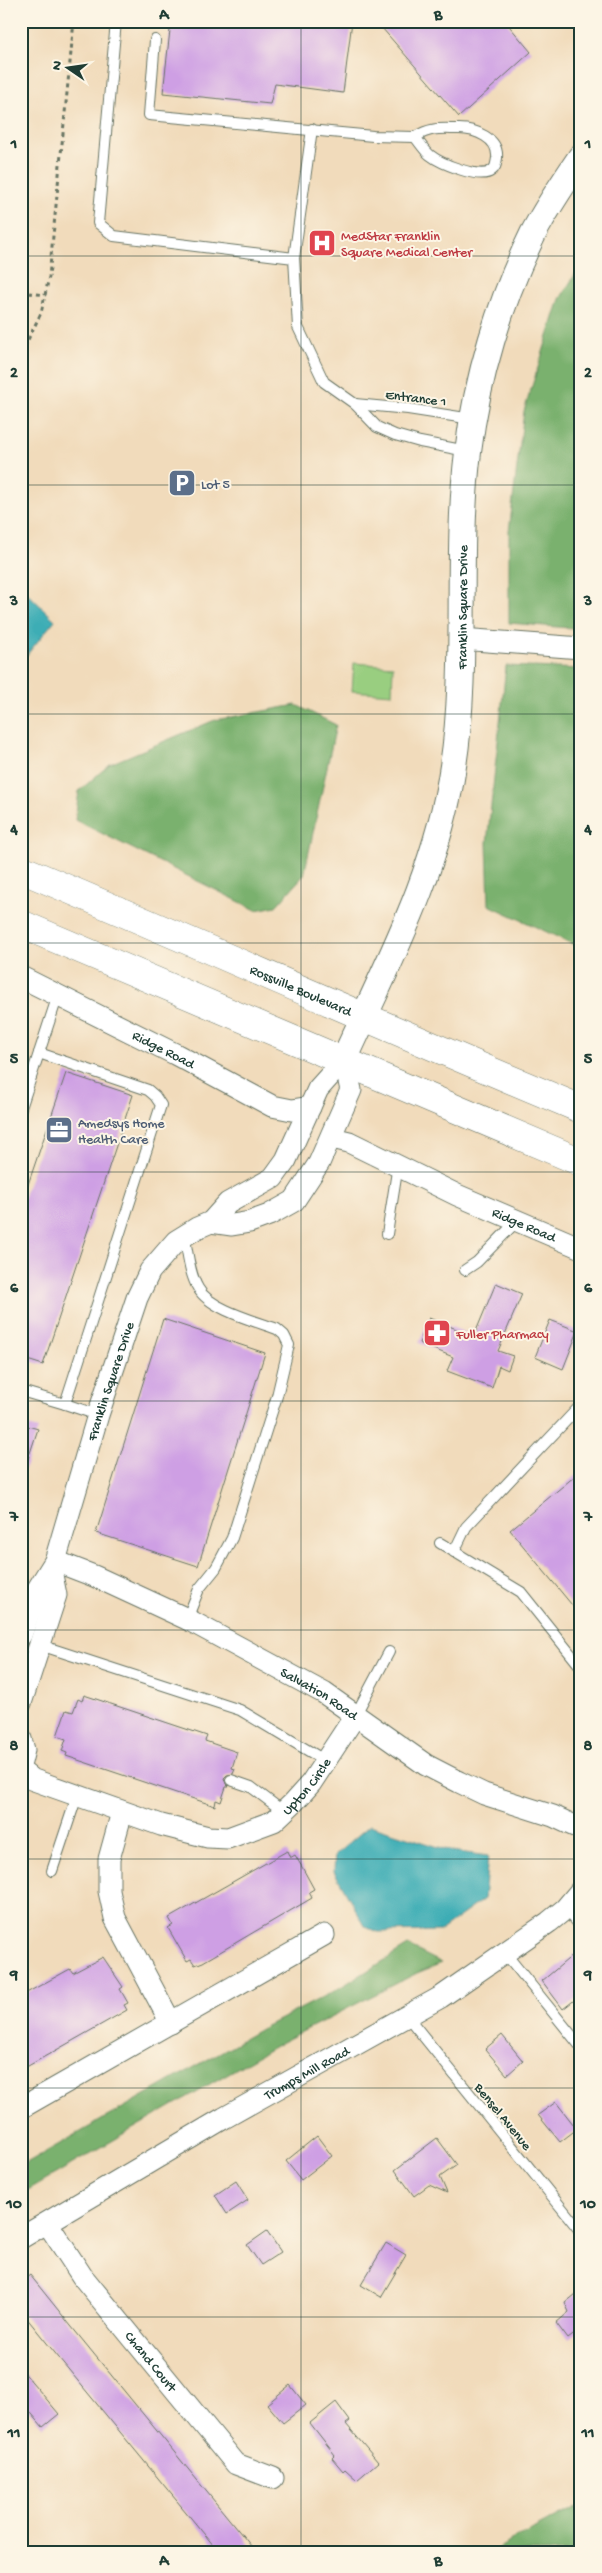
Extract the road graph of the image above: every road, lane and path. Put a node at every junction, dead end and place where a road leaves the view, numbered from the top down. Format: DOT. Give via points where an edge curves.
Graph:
graph roads {
  1 [pos="74,21"];
  2 [pos="116,21"];
  3 [pos="576,21"];
  4 [pos="581,26"];
  5 [pos="155,40"];
  6 [pos="312,129"];
  7 [pos="415,137"];
  8 [pos="581,157"];
  9 [pos="294,258"];
  10 [pos="21,292"];
  11 [pos="46,295"];
  12 [pos="21,354"];
  13 [pos="355,404"];
  14 [pos="473,420"];
  15 [pos="468,451"];
  16 [pos="461,640"];
  17 [pos="581,648"];
  18 [pos="21,869"];
  19 [pos="21,924"];
  20 [pos="21,977"];
  21 [pos="58,995"];
  22 [pos="364,1017"];
  23 [pos="39,1053"];
  24 [pos="344,1060"];
  25 [pos="310,1107"];
  26 [pos="21,1108"];
  27 [pos="581,1109"];
  28 [pos="332,1138"];
  29 [pos="581,1162"];
  30 [pos="398,1166"];
  31 [pos="211,1222"];
  32 [pos="516,1222"];
  33 [pos="387,1234"];
  34 [pos="184,1236"];
  35 [pos="581,1248"];
  36 [pos="465,1270"];
  37 [pos="21,1391"];
  38 [pos="65,1404"];
  39 [pos="581,1405"];
  40 [pos="98,1415"];
  41 [pos="440,1543"];
  42 [pos="454,1552"];
  43 [pos="53,1566"];
  44 [pos="187,1619"];
  45 [pos="21,1635"];
  46 [pos="40,1645"];
  47 [pos="389,1652"];
  48 [pos="581,1667"];
  49 [pos="21,1703"];
  50 [pos="355,1716"];
  51 [pos="21,1739"];
  52 [pos="324,1760"];
  53 [pos="21,1762"];
  54 [pos="21,1772"];
  55 [pos="231,1780"];
  56 [pos="77,1796"];
  57 [pos="122,1812"];
  58 [pos="284,1812"];
  59 [pos="581,1829"];
  60 [pos="52,1870"];
  61 [pos="581,1890"];
  62 [pos="565,1909"];
  63 [pos="581,1928"];
  64 [pos="324,1936"];
  65 [pos="505,1953"];
  66 [pos="407,2016"];
  67 [pos="171,2023"];
  68 [pos="581,2048"];
  69 [pos="21,2108"];
  70 [pos="48,2224"];
  71 [pos="581,2232"];
  72 [pos="21,2238"];
  73 [pos="273,2478"];
  1 -- 11 [label="path"];
  2 -- 9 [label="lane" via="98,223 114,236"];
  3 -- 4 [label="lane"];
  5 -- 6 [label="lane" via="149,115"];
  6 -- 7 [label="lane"];
  6 -- 9 [label="lane"];
  7 -- 7 [label="lane" via="430,156 452,166 478,175 489,173 496,166 497,154 493,143 469,129 428,129"];
  8 -- 14 [label="street, Franklin Square Drive" via="534,234 512,284 480,379"];
  9 -- 13 [label="lane" via="298,326 324,382"];
  10 -- 11 [label="path"];
  11 -- 12 [label="path"];
  13 -- 14 [label="lane, Entrance 1"];
  13 -- 15 [label="lane" via="377,427 395,435"];
  14 -- 15 [label="street, Franklin Square Drive"];
  15 -- 16 [label="street, Franklin Square Drive"];
  16 -- 17 [label="street"];
  16 -- 22 [label="street, Franklin Square Drive" via="454,765 439,834 412,911"];
  18 -- 22 [label="main road, Rossville Boulevard"];
  19 -- 24 [label="main road"];
  20 -- 21 [label="street, Ridge Road"];
  21 -- 23 [label="lane"];
  21 -- 25 [label="street, Ridge Road" via="272,1106 292,1110"];
  22 -- 24 [label="street, Franklin Square Drive"];
  22 -- 27 [label="main road, Rossville Boulevard"];
  23 -- 26 [label="lane"];
  23 -- 38 [label="lane" via="148,1090 161,1105"];
  24 -- 25 [label="street, Franklin Square Drive" via="318,1089"];
  24 -- 28 [label="street" via="351,1090"];
  24 -- 29 [label="main road"];
  25 -- 31 [label="street, Franklin Square Drive" via="286,1160 273,1178 228,1203"];
  28 -- 30 [label="street, Ridge Road" via="350,1142"];
  28 -- 31 [label="street" via="294,1201 250,1222 232,1225"];
  30 -- 32 [label="street, Ridge Road"];
  30 -- 33 [label="lane"];
  31 -- 34 [label="street, Franklin Square Drive"];
  32 -- 35 [label="street, Ridge Road"];
  32 -- 36 [label="lane"];
  34 -- 40 [label="street, Franklin Square Drive" via="162,1255 137,1298"];
  34 -- 44 [label="lane" via="197,1288 204,1297 216,1305 277,1329 289,1345 277,1396 232,1538 216,1568 199,1589"];
  37 -- 38 [label="lane"];
  38 -- 40 [label="lane"];
  39 -- 42 [label="lane" via="466,1528"];
  40 -- 43 [label="street, Franklin Square Drive"];
  41 -- 42 [label="lane"];
  42 -- 48 [label="lane" via="521,1592"];
  43 -- 44 [label="street, Salvation Road" via="94,1576"];
  43 -- 45 [label="street, Franklin Square Drive" via="37,1590"];
  43 -- 46 [label="street, Franklin Square Drive" via="56,1595"];
  44 -- 50 [label="street, Salvation Road" via="324,1693"];
  46 -- 49 [label="street, Franklin Square Drive"];
  46 -- 52 [label="lane" via="240,1710"];
  47 -- 50 [label="lane"];
  50 -- 52 [label="street, Upton Circle"];
  50 -- 59 [label="street, Salvation Road" via="426,1765 459,1782"];
  51 -- 53 [label="street" via="24,1750"];
  52 -- 58 [label="street, Upton Circle" via="311,1783"];
  54 -- 56 [label="street, Upton Circle"];
  55 -- 58 [label="lane" via="251,1787"];
  56 -- 57 [label="street, Upton Circle"];
  56 -- 60 [label="lane"];
  57 -- 58 [label="street, Upton Circle" via="187,1833 228,1838 274,1821"];
  57 -- 67 [label="street" via="109,1859 115,1918"];
  61 -- 62 [label="street, Trumps Mill Road"];
  62 -- 63 [label="lane"];
  62 -- 65 [label="street, Trumps Mill Road"];
  64 -- 67 [label="street"];
  65 -- 66 [label="street, Trumps Mill Road"];
  65 -- 68 [label="lane"];
  66 -- 70 [label="street, Trumps Mill Road" via="224,2118"];
  66 -- 71 [label="lane, Bensel Avenue"];
  67 -- 69 [label="street"];
  70 -- 72 [label="street, Trumps Mill Road"];
  70 -- 73 [label="street, Chand Court" via="82,2276 236,2464"];
}
